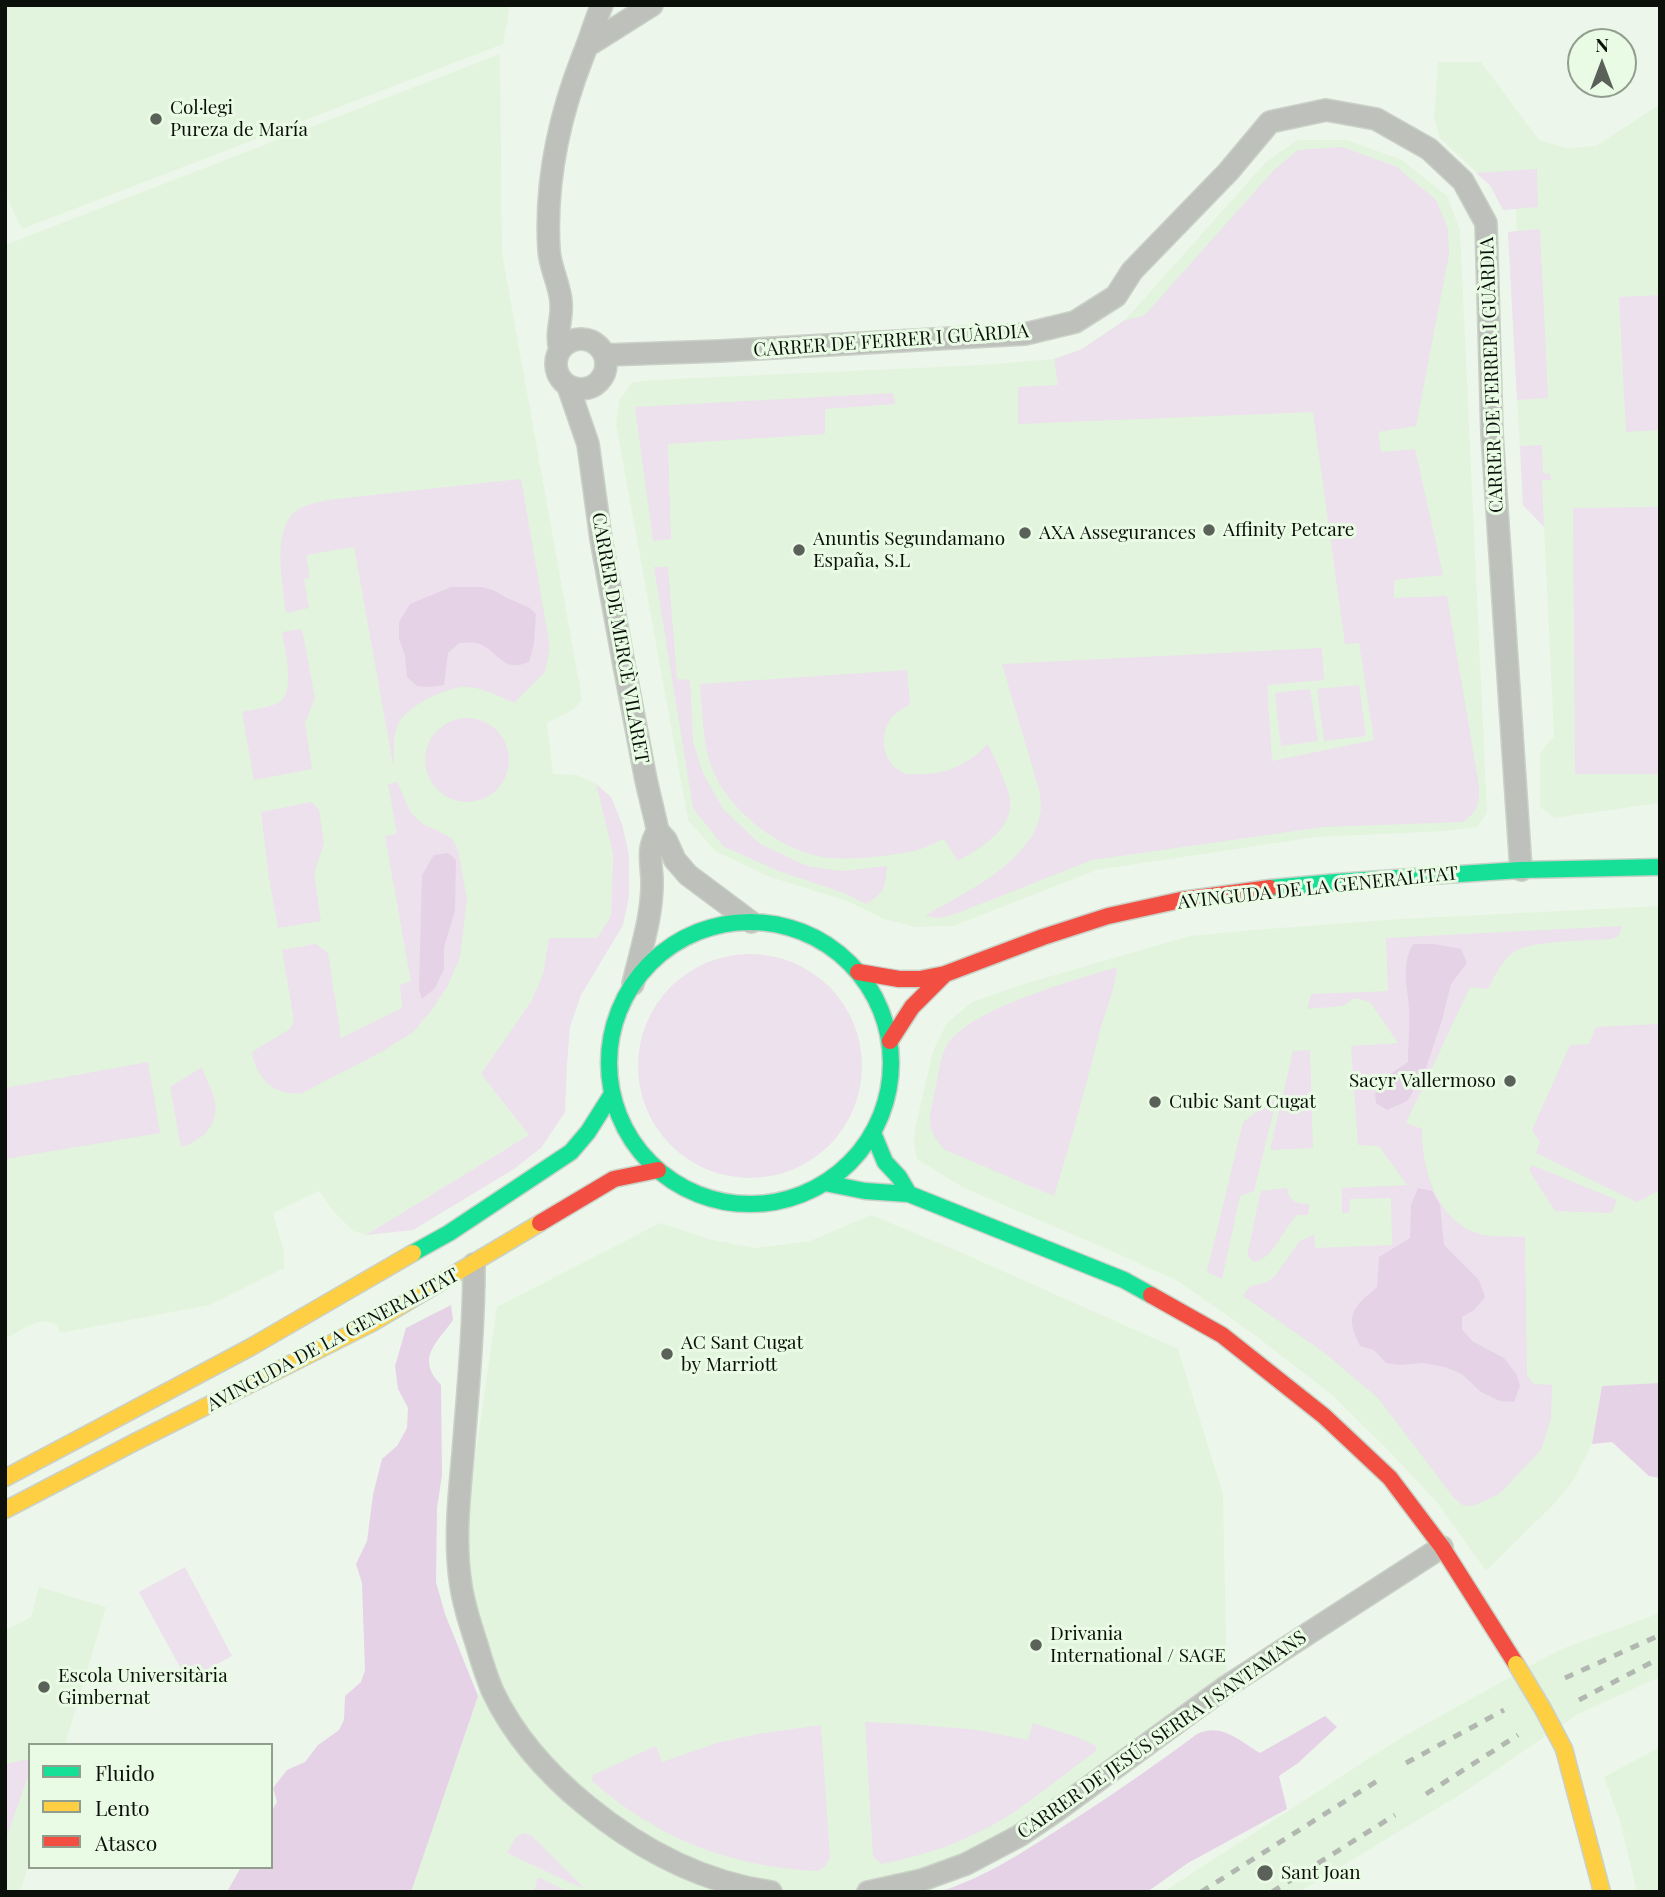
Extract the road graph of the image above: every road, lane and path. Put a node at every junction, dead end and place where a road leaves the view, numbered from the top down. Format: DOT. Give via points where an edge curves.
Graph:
graph roads {
  1 [pos="603,5"];
  2 [pos="652,5"];
  3 [pos="587,46"];
  4 [pos="562,304"];
  5 [pos="588,340"];
  6 [pos="560,350"];
  7 [pos="605,355"];
  8 [pos="598,383"];
  9 [pos="568,386"];
  10 [pos="588,444"];
  11 [pos="658,831"];
  12 [pos="1660,867"];
  13 [pos="1521,870"];
  14 [pos="751,922"];
  15 [pos="858,972"];
  16 [pos="946,974"];
  17 [pos="633,984"];
  18 [pos="890,1041"];
  19 [pos="612,1094"];
  20 [pos="873,1133"];
  21 [pos="658,1170"];
  22 [pos="825,1183"];
  23 [pos="909,1194"];
  24 [pos="474,1264"];
  25 [pos="5,1478"];
  26 [pos="5,1510"];
  27 [pos="1442,1547"];
  28 [pos="771,1892"];
  29 [pos="868,1892"];
  30 [pos="1602,1892"];
  1 -- 3 [label="street"];
  2 -- 3 [label="street"];
  3 -- 4 [label="street" via="564,112 548,220 549,254"];
  4 -- 5 [label="street"];
  4 -- 6 [label="street" via="557,338"];
  5 -- 6 [label="street" via="572,340"];
  5 -- 7 [label="street"];
  6 -- 9 [label="street" via="556,365"];
  7 -- 8 [label="street" via="606,370"];
  7 -- 13 [label="street, CARRER DE FERRER I GUÀRDIA" via="1025,334 1075,322 1115,296 1132,271 1270,122 1326,110 1376,119 1429,149 1463,181 1486,223 1493,447"];
  8 -- 9 [label="street" via="583,390"];
  8 -- 10 [label="street, CARRER DE MERCÈ VILARET"];
  9 -- 10 [label="street, CARRER DE MERCÈ VILARET"];
  10 -- 11 [label="street, CARRER DE MERCÈ VILARET" via="601,539"];
  11 -- 14 [label="street, CARRER DE MERCÈ VILARET" via="688,875"];
  11 -- 17 [label="street, CARRER DE MERCÈ VILARET" via="650,842 650,912"];
  12 -- 13 [label="street, AVINGUDA DE LA GENERALITAT"];
  13 -- 16 [label="street, AVINGUDA DE LA GENERALITAT" via="1336,882 1181,900 1076,925"];
  14 -- 15 [label="street" via="786,927 818,939"];
  14 -- 17 [label="street" via="720,925 684,938 653,960"];
  15 -- 16 [label="street, AVINGUDA DE LA GENERALITAT" via="899,979"];
  15 -- 18 [label="street" via="875,998"];
  16 -- 18 [label="street, AVINGUDA DE LA GENERALITAT" via="912,1007"];
  17 -- 19 [label="street" via="610,1039"];
  18 -- 20 [label="street" via="889,1089"];
  19 -- 21 [label="street" via="629,1136"];
  19 -- 25 [label="street, AVINGUDA DE LA GENERALITAT" via="571,1152 449,1233 251,1347"];
  20 -- 22 [label="street" via="847,1166"];
  20 -- 23 [label="street" via="885,1162"];
  21 -- 22 [label="street" via="698,1195 741,1204 785,1200"];
  21 -- 24 [label="street, AVINGUDA DE LA GENERALITAT" via="614,1179"];
  22 -- 23 [label="street"];
  23 -- 27 [label="street" via="1124,1280 1222,1335 1324,1416 1390,1478"];
  24 -- 26 [label="street, AVINGUDA DE LA GENERALITAT" via="372,1323"];
  24 -- 28 [label="street" via="458,1547 468,1618 494,1692 533,1754 607,1822 671,1862 711,1878"];
  27 -- 29 [label="street, CARRER DE JESÚS SERRA I SANTAMANS" via="1227,1686 1019,1836 966,1864"];
  27 -- 30 [label="street, bridge" via="1564,1749"];
}
